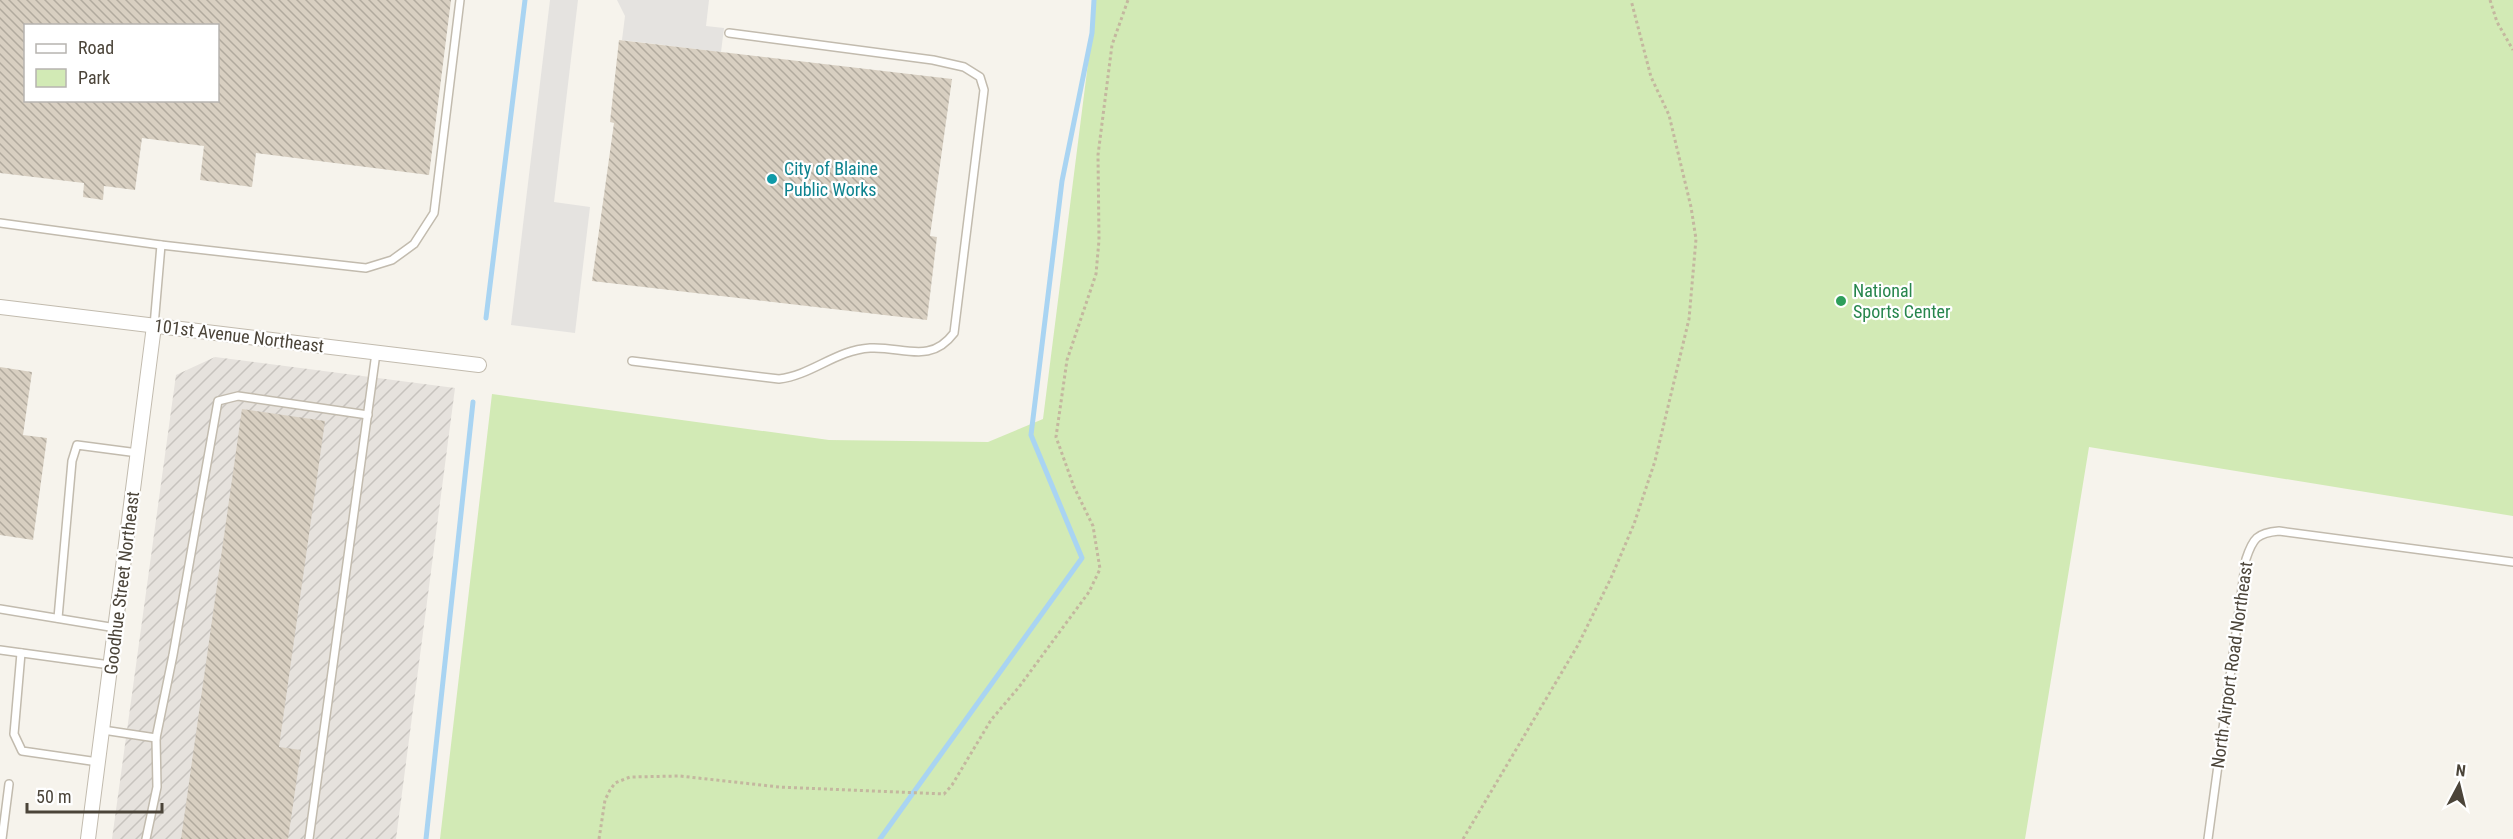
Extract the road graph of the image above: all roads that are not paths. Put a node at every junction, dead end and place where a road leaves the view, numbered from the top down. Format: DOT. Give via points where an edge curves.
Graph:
graph roads {
  1 [pos="460,0"];
  2 [pos="729,33"];
  3 [pos="0,224"];
  4 [pos="161,245"];
  5 [pos="0,307"];
  6 [pos="154,326"];
  7 [pos="376,353"];
  8 [pos="632,361"];
  9 [pos="479,365"];
  10 [pos="368,415"];
  11 [pos="138,453"];
  12 [pos="2513,562"];
  13 [pos="0,609"];
  14 [pos="58,618"];
  15 [pos="117,628"];
  16 [pos="0,650"];
  17 [pos="21,653"];
  18 [pos="112,665"];
  19 [pos="102,730"];
  20 [pos="156,738"];
  21 [pos="98,762"];
  22 [pos="9,784"];
  23 [pos="2,839"];
  24 [pos="88,839"];
  25 [pos="146,839"];
  26 [pos="309,839"];
  27 [pos="2208,839"];
  1 -- 4 [label="lane" via="434,213 414,244 392,260 366,268"];
  2 -- 8 [label="lane" via="933,60 964,67 980,77 984,90 954,333 945,346 926,353 870,348 846,352 798,377 780,379"];
  3 -- 4 [label="lane"];
  4 -- 6 [label="lane"];
  5 -- 6 [label="street, 101st Avenue Northeast"];
  6 -- 7 [label="street, 101st Avenue Northeast"];
  6 -- 11 [label="street, Goodhue Street Northeast"];
  7 -- 9 [label="street, 101st Avenue Northeast"];
  7 -- 10 [label="lane"];
  10 -- 20 [label="lane" via="238,396 218,401"];
  10 -- 26 [label="lane"];
  11 -- 14 [label="lane" via="76,445"];
  11 -- 15 [label="street, Goodhue Street Northeast"];
  12 -- 27 [label="lane, North Airport Road Northeast" via="2279,531 2262,533 2251,543 2246,559"];
  13 -- 14 [label="lane"];
  14 -- 15 [label="lane"];
  15 -- 18 [label="street, Goodhue Street Northeast"];
  16 -- 17 [label="lane"];
  17 -- 18 [label="lane"];
  17 -- 21 [label="lane" via="14,734 22,751"];
  18 -- 19 [label="street, Goodhue Street Northeast"];
  19 -- 20 [label="lane"];
  19 -- 21 [label="street, Goodhue Street Northeast"];
  20 -- 25 [label="lane" via="158,787"];
  21 -- 24 [label="street, Goodhue Street Northeast"];
  22 -- 23 [label="lane"];
}
